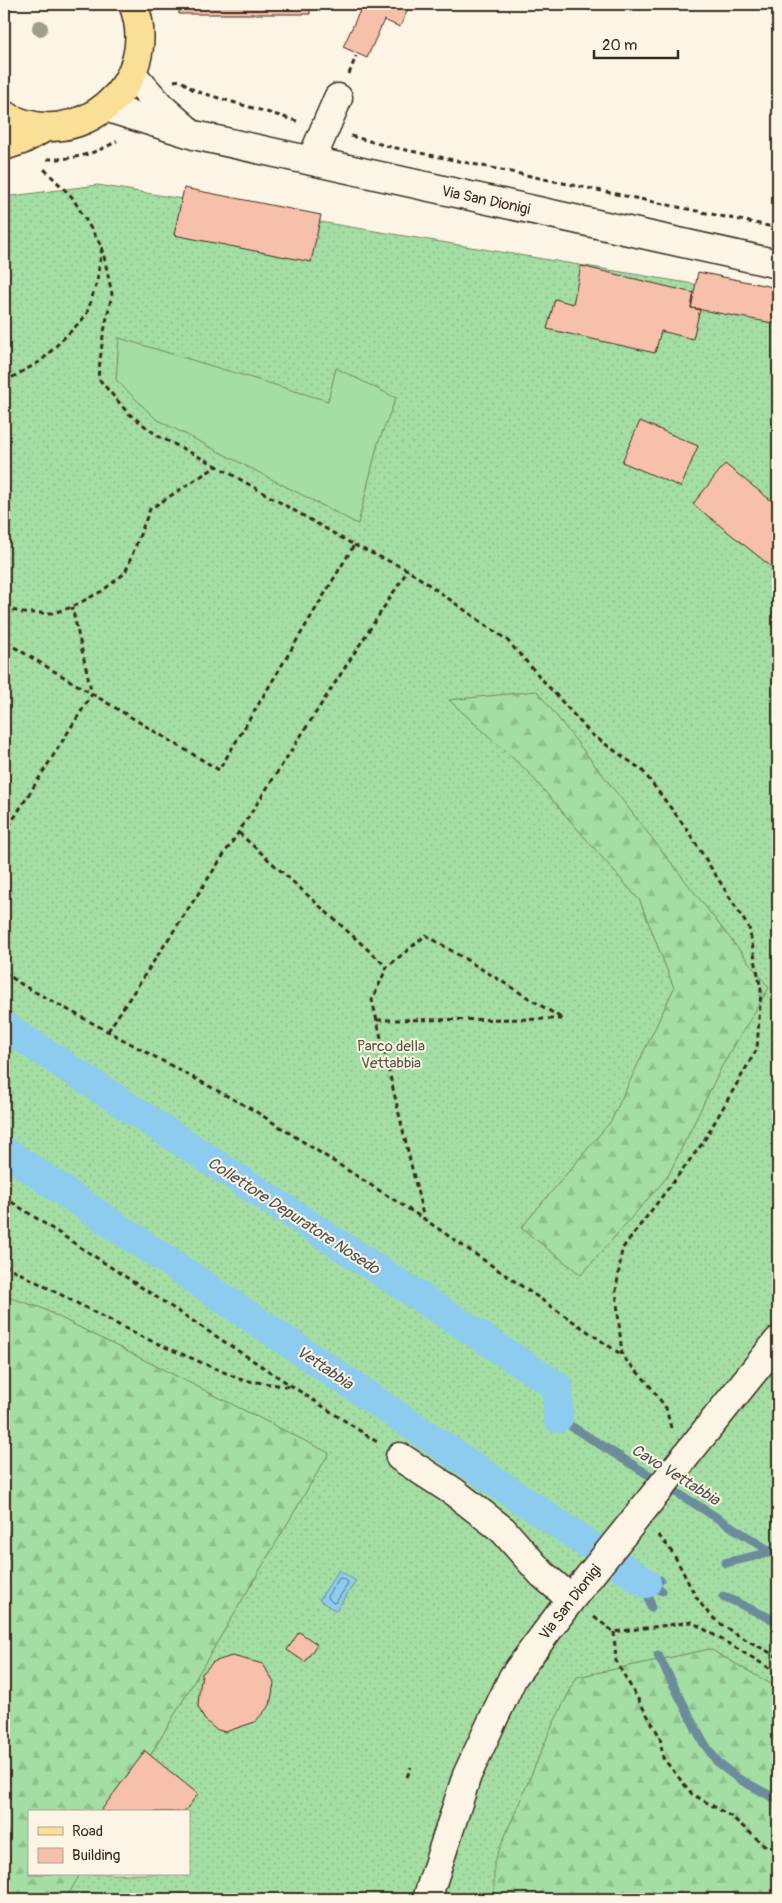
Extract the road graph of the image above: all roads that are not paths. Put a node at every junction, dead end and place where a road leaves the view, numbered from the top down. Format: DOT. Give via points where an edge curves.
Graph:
graph roads {
  1 [pos="136,8"];
  2 [pos="132,74"];
  3 [pos="338,98"];
  4 [pos="105,108"];
  5 [pos="4,115"];
  6 [pos="4,126"];
  7 [pos="46,127"];
  8 [pos="194,135"];
  9 [pos="4,140"];
  10 [pos="4,146"];
  11 [pos="310,161"];
  12 [pos="778,264"];
  13 [pos="778,1341"];
  14 [pos="400,1457"];
  15 [pos="576,1593"];
  16 [pos="427,1899"];
  1 -- 2 [label="main road" via="139,46"];
  2 -- 4 [label="main road"];
  2 -- 8 [label="street, Via San Dionigi" via="161,107"];
  3 -- 11 [label="street"];
  4 -- 7 [label="main road" via="77,122"];
  4 -- 8 [label="street, Via San Dionigi"];
  5 -- 7 [label="main road" via="32,126"];
  6 -- 9 [label="main road"];
  7 -- 10 [label="main road"];
  8 -- 11 [label="street, Via San Dionigi"];
  11 -- 12 [label="street, Via San Dionigi"];
  13 -- 15 [label="street, Via San Dionigi"];
  14 -- 15 [label="street" via="454,1492 503,1530 542,1574"];
  15 -- 16 [label="street, Via San Dionigi" via="513,1677 467,1775"];
}
